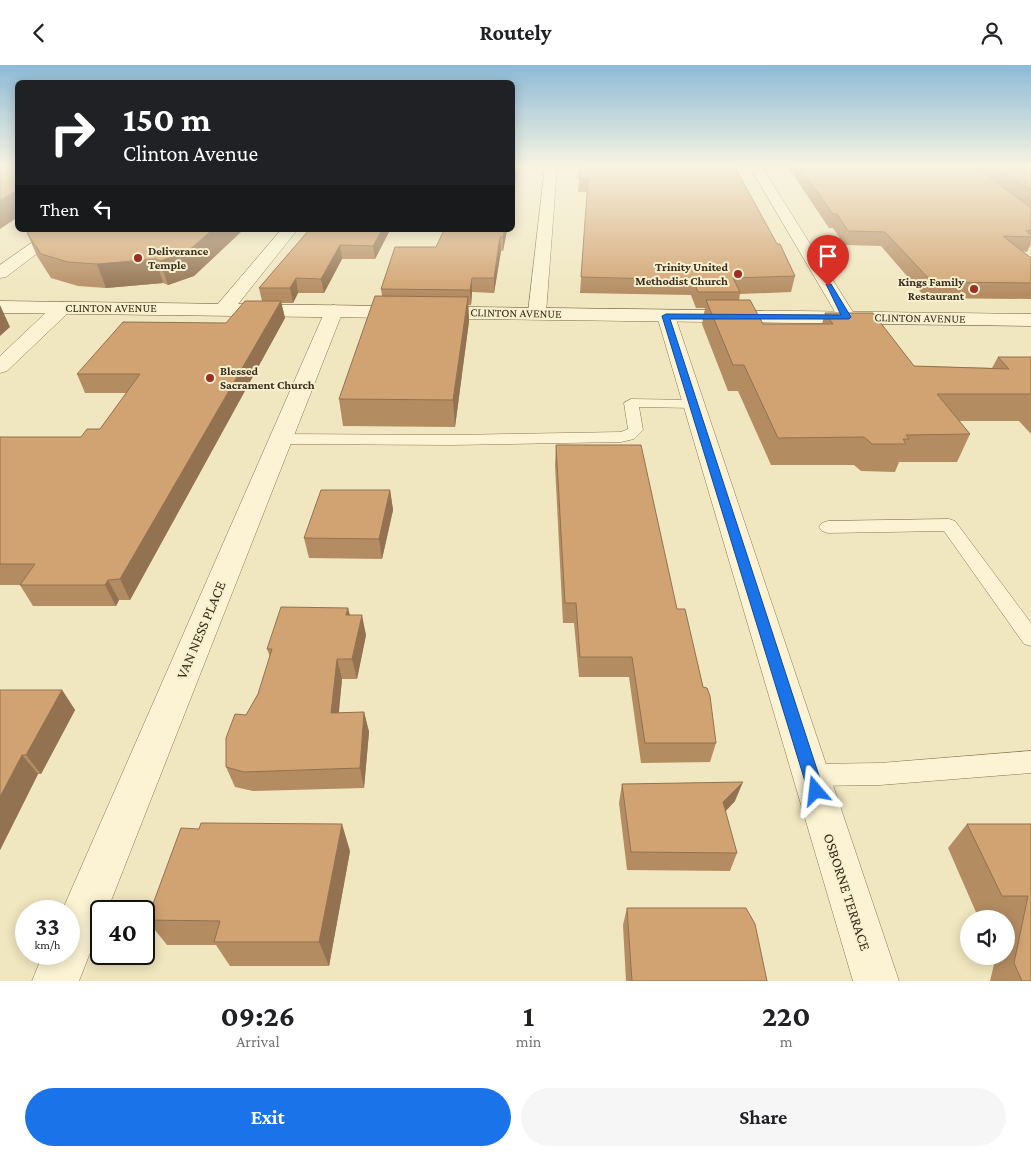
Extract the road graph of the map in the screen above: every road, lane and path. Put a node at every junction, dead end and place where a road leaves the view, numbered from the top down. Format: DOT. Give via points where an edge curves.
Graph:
graph roads {
  1 [pos="547,210"];
  2 [pos="782,210"];
  3 [pos="57,232"];
  4 [pos="287,232"];
  5 [pos="0,273"];
  6 [pos="0,307"];
  7 [pos="62,307"];
  8 [pos="224,309"];
  9 [pos="334,311"];
  10 [pos="537,313"];
  11 [pos="666,316"];
  12 [pos="847,317"];
  13 [pos="1029,321"];
  14 [pos="0,367"];
  15 [pos="694,404"];
  16 [pos="280,439"];
  17 [pos="828,527"];
  18 [pos="1031,638"];
  19 [pos="1031,762"];
  20 [pos="812,775"];
  21 [pos="80,922"];
  22 [pos="62,965"];
  23 [pos="55,981"];
  24 [pos="876,981"];
  1 -- 10 [label="street"];
  2 -- 12 [label="street"];
  3 -- 5 [label="street"];
  4 -- 8 [label="street"];
  6 -- 7 [label="street, CLINTON AVENUE"];
  7 -- 8 [label="street, CLINTON AVENUE"];
  7 -- 14 [label="street"];
  8 -- 9 [label="street, CLINTON AVENUE"];
  9 -- 10 [label="street, CLINTON AVENUE"];
  9 -- 16 [label="street, VAN NESS PLACE"];
  10 -- 11 [label="street, CLINTON AVENUE"];
  11 -- 12 [label="street, CLINTON AVENUE"];
  11 -- 15 [label="street, OSBORNE TERRACE"];
  12 -- 13 [label="street, CLINTON AVENUE"];
  15 -- 16 [label="lane" via="631,403 636,430 621,437"];
  15 -- 20 [label="street, OSBORNE TERRACE"];
  16 -- 21 [label="street, VAN NESS PLACE"];
  17 -- 18 [label="lane" via="949,525"];
  19 -- 20 [label="lane"];
  20 -- 24 [label="street, OSBORNE TERRACE"];
  22 -- 23 [label="street"];
}
